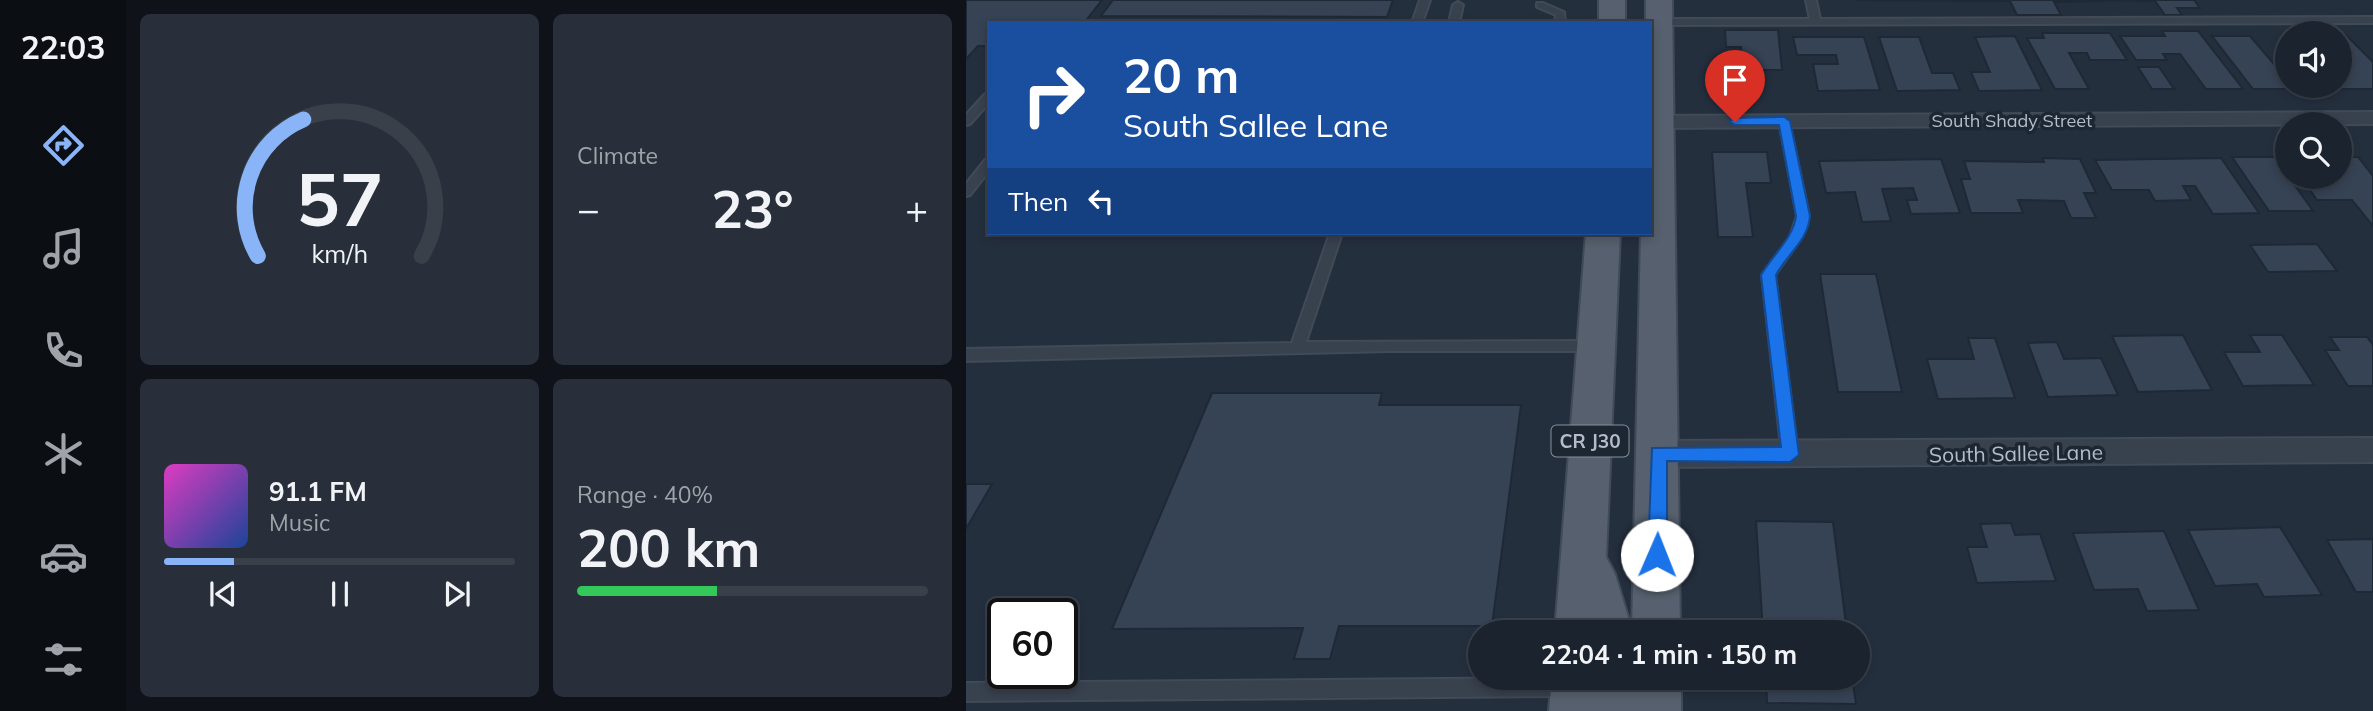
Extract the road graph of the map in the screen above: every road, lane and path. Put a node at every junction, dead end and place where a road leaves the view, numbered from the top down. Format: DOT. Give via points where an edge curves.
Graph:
graph roads {
  1 [pos="1425,0"];
  2 [pos="1612,0"];
  3 [pos="1811,0"];
  4 [pos="1458,5"];
  5 [pos="1540,5"];
  6 [pos="1659,11"];
  7 [pos="2373,20"];
  8 [pos="1418,21"];
  9 [pos="1454,21"];
  10 [pos="1560,21"];
  11 [pos="1612,21"];
  12 [pos="1816,23"];
  13 [pos="987,98"];
  14 [pos="2373,118"];
  15 [pos="1784,121"];
  16 [pos="966,122"];
  17 [pos="1655,122"];
  18 [pos="987,166"];
  19 [pos="966,192"];
  20 [pos="1335,235"];
  21 [pos="1603,235"];
  22 [pos="1595,346"];
  23 [pos="1297,349"];
  24 [pos="966,355"];
  25 [pos="2373,450"];
  26 [pos="1659,454"];
  27 [pos="1790,455"];
  28 [pos="1584,545"];
  29 [pos="1580,620"];
  30 [pos="1605,620"];
  31 [pos="1656,620"];
  32 [pos="1656,690"];
  33 [pos="966,692"];
  34 [pos="1589,693"];
  35 [pos="1655,711"];
  1 -- 8 [label="lane"];
  2 -- 11 [label="main road"];
  3 -- 12 [label="lane"];
  4 -- 9 [label="lane"];
  5 -- 10 [label="lane" via="1561,14"];
  6 -- 12 [label="lane"];
  6 -- 17 [label="main road, CR J30"];
  7 -- 12 [label="lane"];
  13 -- 16 [label="lane"];
  14 -- 15 [label="street, South Shady Street"];
  15 -- 17 [label="street, South Shady Street"];
  15 -- 27 [label="lane" via="1803,216 1802,232 1768,275"];
  17 -- 26 [label="main road, CR J30"];
  18 -- 19 [label="lane"];
  20 -- 23 [label="lane"];
  21 -- 22 [label="main road, CR J30"];
  22 -- 23 [label="lane"];
  22 -- 28 [label="main road, CR J30"];
  23 -- 24 [label="lane"];
  25 -- 27 [label="street, South Sallee Lane"];
  26 -- 27 [label="street, South Sallee Lane"];
  26 -- 31 [label="main road, CR J30"];
  28 -- 29 [label="main road, CR J30"];
  28 -- 30 [label="main road"];
  32 -- 35 [label="main road"];
  33 -- 34 [label="lane"];
}
